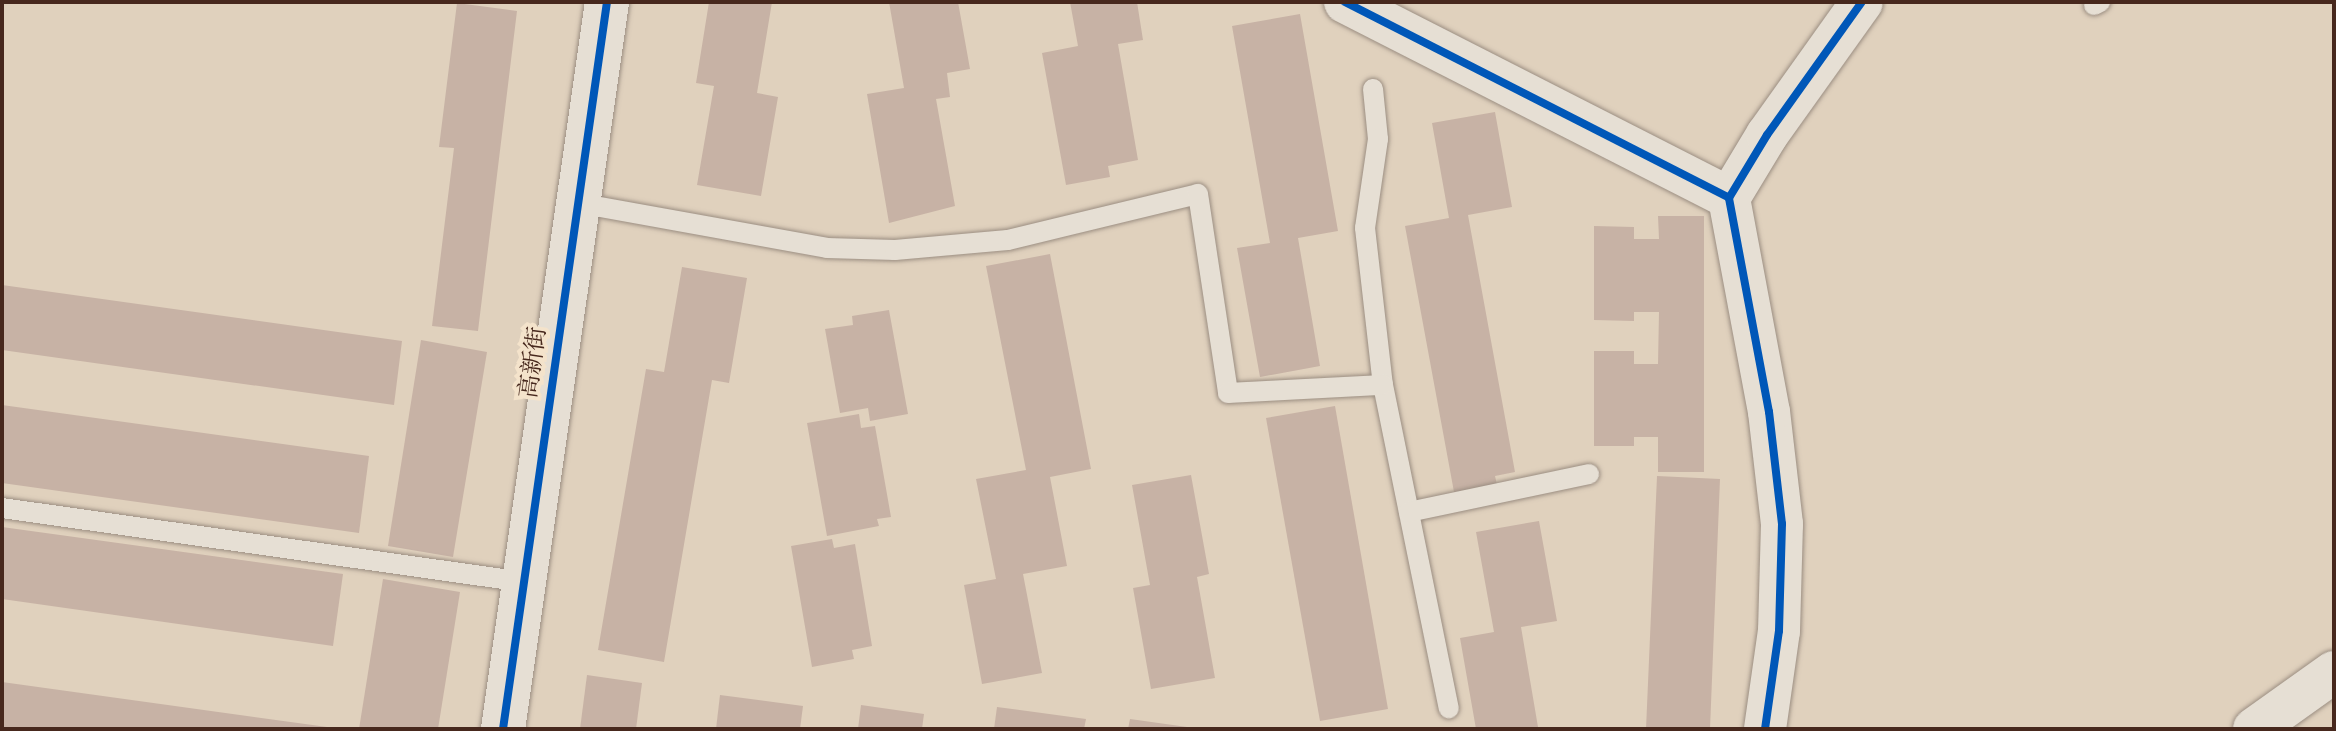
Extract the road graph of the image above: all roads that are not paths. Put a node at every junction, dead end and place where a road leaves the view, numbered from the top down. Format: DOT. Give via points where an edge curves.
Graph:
graph roads {
  1 [pos="1345,2"];
  2 [pos="1862,2"];
  3 [pos="597,4"];
  4 [pos="1373,89"];
  5 [pos="1729,198"];
  6 [pos="578,203"];
  7 [pos="1383,385"];
  8 [pos="1589,474"];
  9 [pos="2,508"];
  10 [pos="1409,512"];
  11 [pos="524,582"];
  12 [pos="2334,672"];
  13 [pos="1449,708"];
  14 [pos="503,729"];
  15 [pos="1765,729"];
  16 [pos="2254,729"];
  1 -- 5 [label="street"];
  2 -- 5 [label="street"];
  3 -- 6 [label="street, 高新街"];
  4 -- 7 [label="lane" via="1378,139 1365,228"];
  5 -- 15 [label="street" via="1769,412 1782,524 1779,631"];
  6 -- 7 [label="lane" via="827,248 895,250 1008,240 1198,194 1228,393"];
  6 -- 11 [label="street, 高新街"];
  7 -- 10 [label="lane"];
  8 -- 10 [label="lane"];
  9 -- 11 [label="lane"];
  10 -- 13 [label="lane"];
  11 -- 14 [label="street, 高新街"];
  12 -- 16 [label="street"];
}
